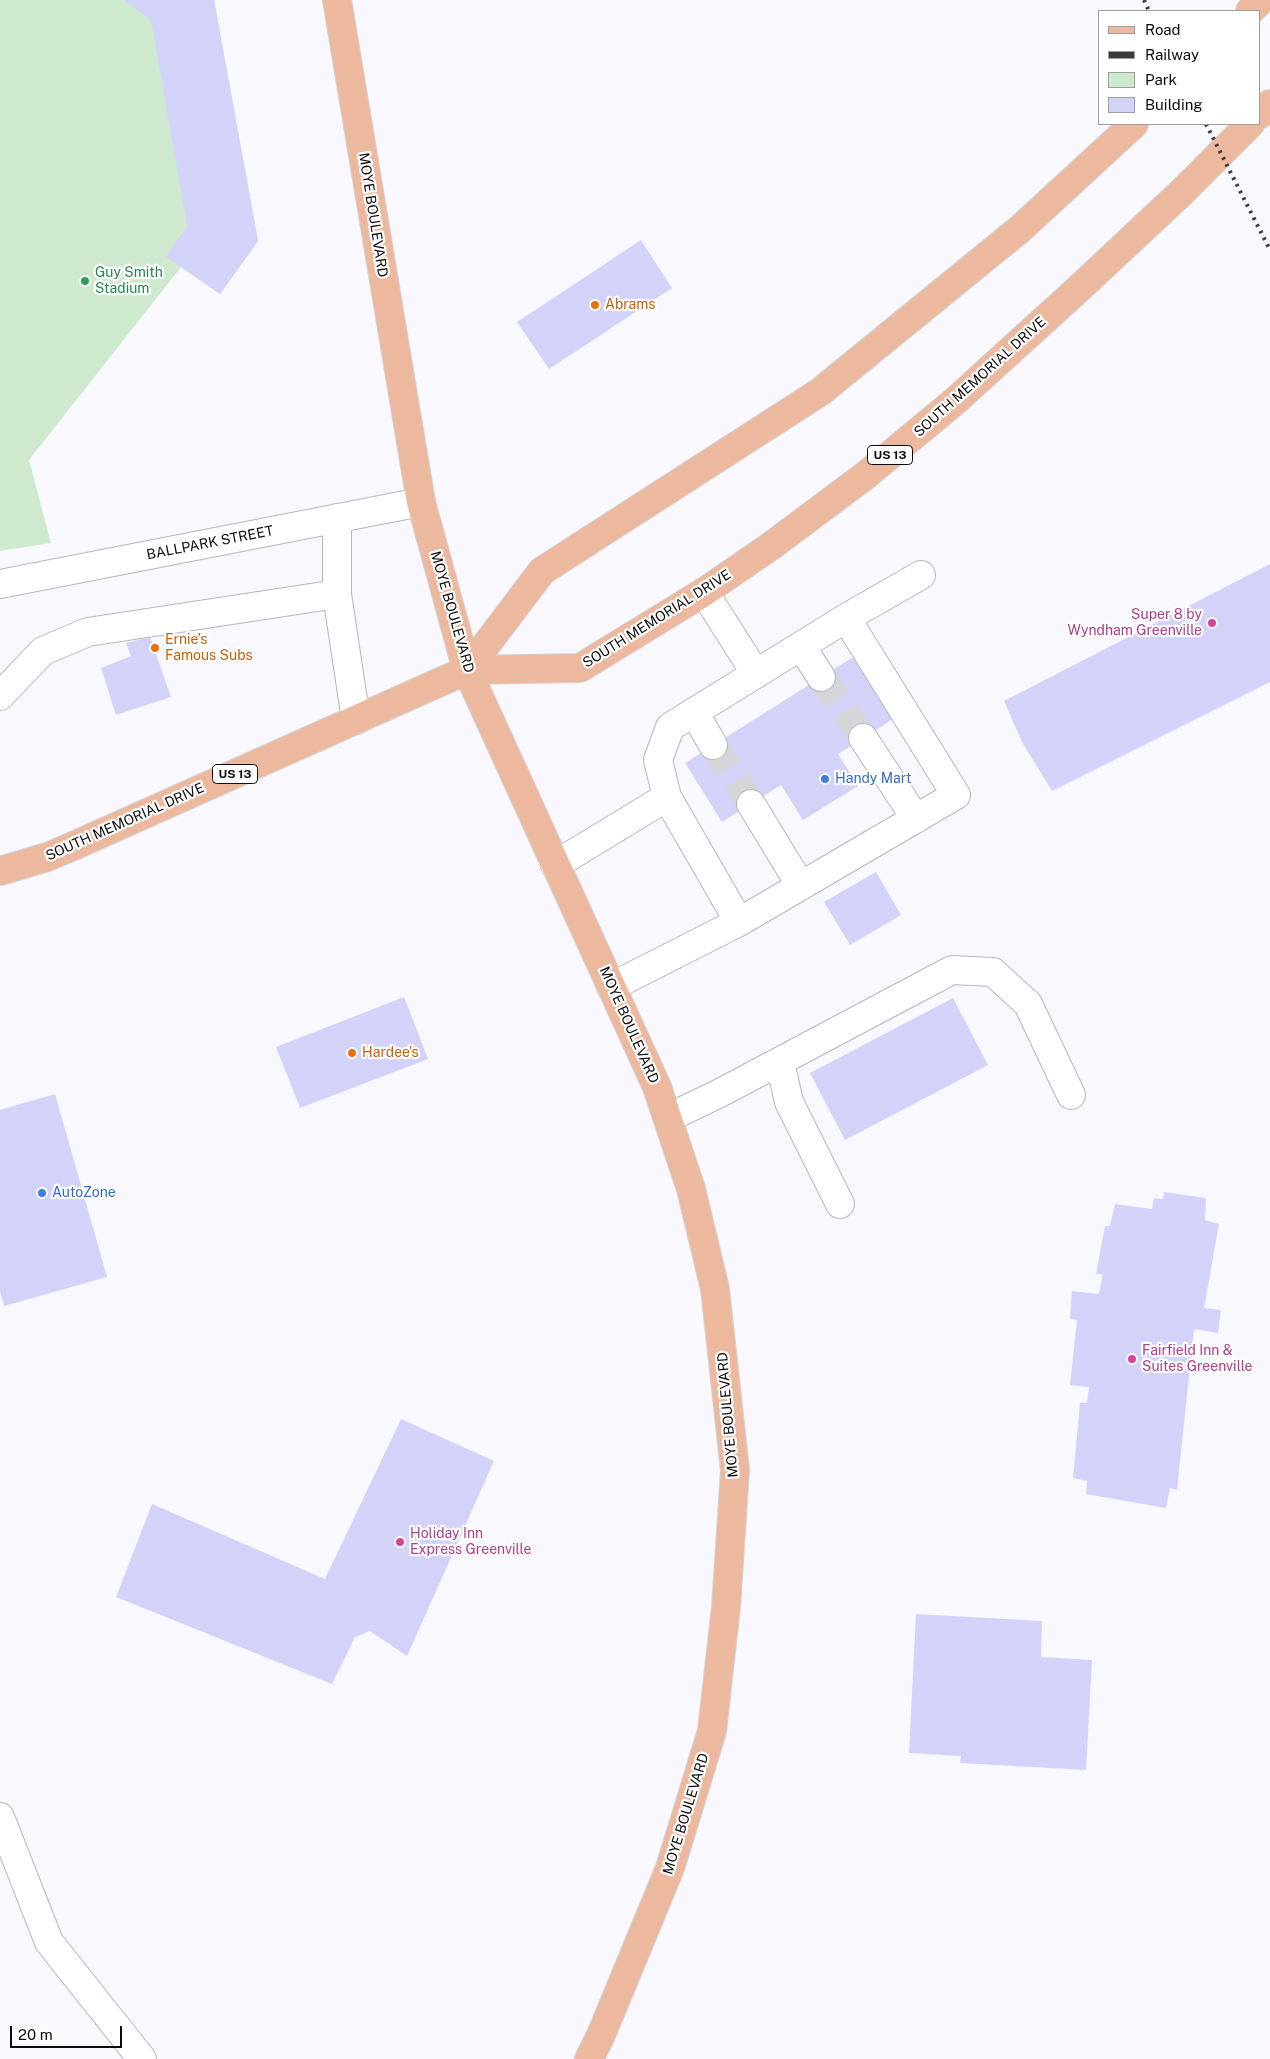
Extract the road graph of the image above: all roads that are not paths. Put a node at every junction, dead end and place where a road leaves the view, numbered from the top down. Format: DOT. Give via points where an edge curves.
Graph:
graph roads {
  1 [pos="337,0"];
  2 [pos="1261,0"];
  3 [pos="1251,10"];
  4 [pos="1270,104"];
  5 [pos="1260,114"];
  6 [pos="1133,125"];
  7 [pos="1249,125"];
  8 [pos="421,502"];
  9 [pos="337,518"];
  10 [pos="921,575"];
  11 [pos="0,584"];
  12 [pos="704,592"];
  13 [pos="337,594"];
  14 [pos="846,618"];
  15 [pos="801,646"];
  16 [pos="467,670"];
  17 [pos="756,674"];
  18 [pos="821,678"];
  19 [pos="0,696"];
  20 [pos="694,712"];
  21 [pos="356,720"];
  22 [pos="863,738"];
  23 [pos="713,745"];
  24 [pos="667,797"];
  25 [pos="751,804"];
  26 [pos="916,819"];
  27 [pos="555,865"];
  28 [pos="0,871"];
  29 [pos="801,886"];
  30 [pos="740,922"];
  31 [pos="611,987"];
  32 [pos="780,1062"];
  33 [pos="1071,1095"];
  34 [pos="668,1118"];
  35 [pos="840,1204"];
  36 [pos="0,1817"];
  37 [pos="142,2059"];
  38 [pos="589,2059"];
  1 -- 8 [label="main road, MOYE BOULEVARD"];
  2 -- 3 [label="main road"];
  4 -- 5 [label="main road"];
  6 -- 16 [label="main road, SOUTH MEMORIAL DRIVE / US 13" via="1020,229 820,392 542,571"];
  7 -- 12 [label="main road, SOUTH MEMORIAL DRIVE / US 13" via="1181,193 954,402 858,481"];
  8 -- 9 [label="street, BALLPARK STREET"];
  8 -- 16 [label="main road, MOYE BOULEVARD"];
  9 -- 11 [label="street, BALLPARK STREET"];
  9 -- 13 [label="street"];
  10 -- 14 [label="street"];
  12 -- 16 [label="main road, SOUTH MEMORIAL DRIVE / US 13" via="580,668"];
  12 -- 17 [label="street"];
  13 -- 19 [label="street" via="88,632 43,651"];
  13 -- 21 [label="street"];
  14 -- 15 [label="street"];
  14 -- 26 [label="street" via="956,795"];
  15 -- 17 [label="street"];
  15 -- 18 [label="street"];
  16 -- 21 [label="main road, SOUTH MEMORIAL DRIVE / US 13"];
  16 -- 27 [label="main road, MOYE BOULEVARD"];
  17 -- 20 [label="street"];
  20 -- 23 [label="street"];
  20 -- 24 [label="street" via="670,727 658,760"];
  21 -- 28 [label="main road, SOUTH MEMORIAL DRIVE / US 13" via="47,857"];
  22 -- 26 [label="street"];
  24 -- 27 [label="street"];
  24 -- 30 [label="street"];
  25 -- 29 [label="street"];
  26 -- 29 [label="street"];
  27 -- 31 [label="main road, MOYE BOULEVARD"];
  29 -- 30 [label="street"];
  30 -- 31 [label="street"];
  31 -- 34 [label="main road, MOYE BOULEVARD"];
  32 -- 33 [label="street" via="952,970 992,972 1028,1004"];
  32 -- 34 [label="street"];
  32 -- 35 [label="street" via="789,1102"];
  34 -- 38 [label="main road, MOYE BOULEVARD" via="692,1189 715,1289 735,1470 726,1607 712,1731 679,1840 667,1877"];
  36 -- 37 [label="street" via="49,1942"];
}
